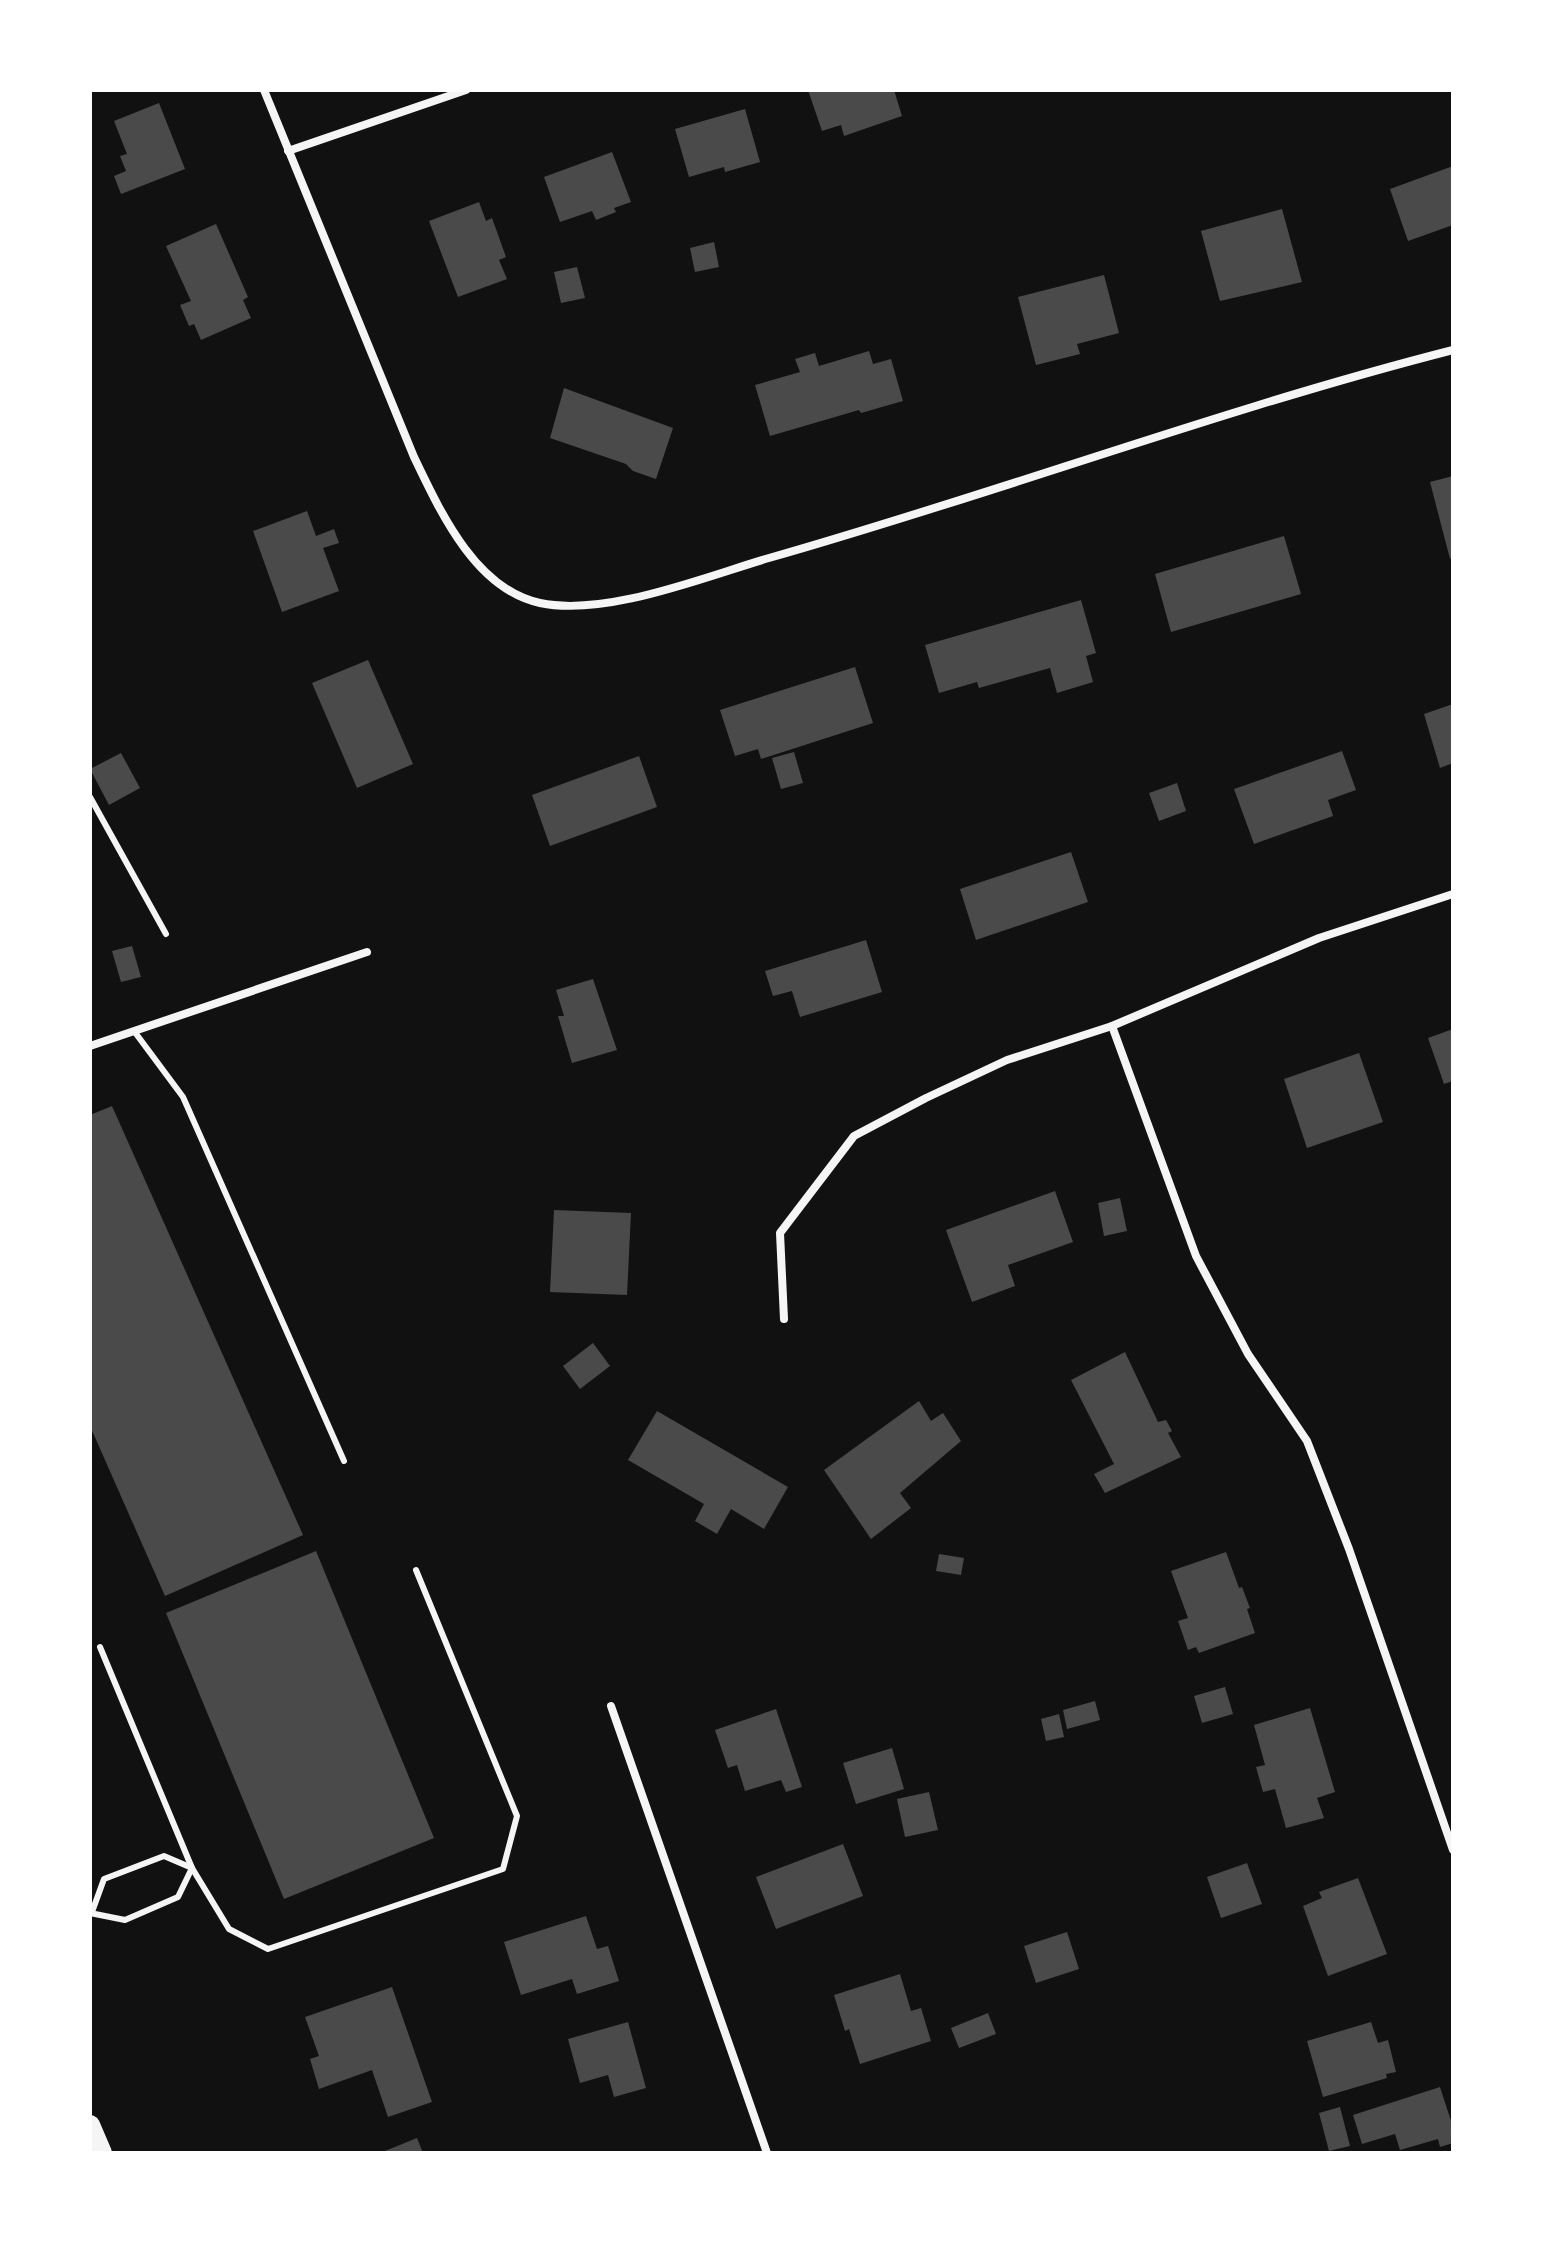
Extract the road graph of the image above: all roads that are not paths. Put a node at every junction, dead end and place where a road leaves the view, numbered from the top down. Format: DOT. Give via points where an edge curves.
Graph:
graph roads {
  1 [pos="264,90"];
  2 [pos="466,90"];
  3 [pos="288,151"];
  4 [pos="1453,350"];
  5 [pos="90,797"];
  6 [pos="1453,894"];
  7 [pos="166,934"];
  8 [pos="367,952"];
  9 [pos="1112,1026"];
  10 [pos="134,1031"];
  11 [pos="90,1046"];
  12 [pos="784,1319"];
  13 [pos="344,1461"];
  14 [pos="416,1570"];
  15 [pos="100,1647"];
  16 [pos="611,1706"];
  17 [pos="1453,1850"];
  18 [pos="192,1868"];
  19 [pos="91,1912"];
  20 [pos="90,2125"];
  21 [pos="102,2153"];
  22 [pos="767,2153"];
  1 -- 3 [label="street"];
  2 -- 3 [label="street"];
  3 -- 4 [label="street" via="438,508 473,560 511,593 538,603 612,603"];
  5 -- 7 [label="lane"];
  6 -- 9 [label="street" via="1319,938"];
  8 -- 10 [label="street"];
  9 -- 12 [label="street" via="1007,1060 854,1136 780,1233"];
  9 -- 17 [label="street" via="1196,1256 1248,1354 1307,1441"];
  10 -- 11 [label="street"];
  10 -- 13 [label="lane" via="183,1097"];
  14 -- 18 [label="lane" via="517,1816 503,1869 268,1949 229,1929"];
  15 -- 18 [label="lane"];
  16 -- 22 [label="street"];
  18 -- 19 [label="lane" via="178,1897 125,1920"];
  18 -- 19 [label="lane" via="164,1856 104,1879"];
  20 -- 21 [label="main road"];
}
